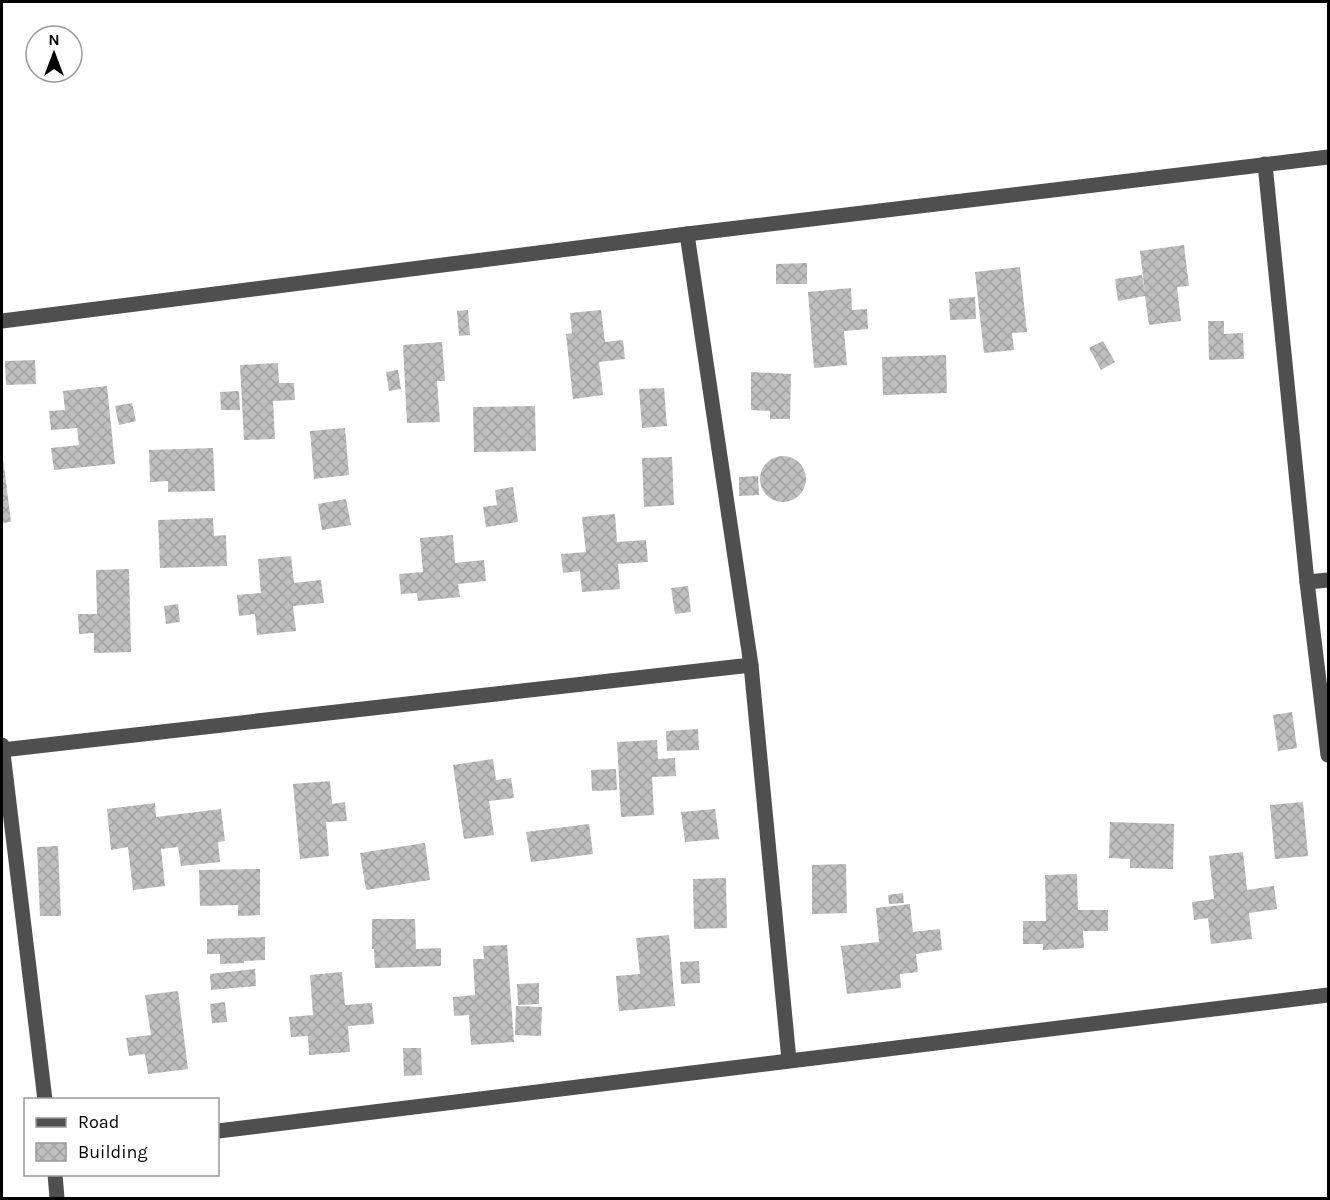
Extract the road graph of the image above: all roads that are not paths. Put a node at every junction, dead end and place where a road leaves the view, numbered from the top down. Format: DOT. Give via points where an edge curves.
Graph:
graph roads {
  1 [pos="1329,157"];
  2 [pos="1265,164"];
  3 [pos="687,234"];
  4 [pos="2,321"];
  5 [pos="1329,580"];
  6 [pos="1307,582"];
  7 [pos="751,665"];
  8 [pos="2,745"];
  9 [pos="2,750"];
  10 [pos="1329,755"];
  11 [pos="1329,995"];
  12 [pos="789,1060"];
  13 [pos="45,1098"];
  14 [pos="219,1131"];
  15 [pos="54,1176"];
  16 [pos="57,1198"];
  1 -- 2 [label="street"];
  2 -- 3 [label="street"];
  2 -- 6 [label="street"];
  3 -- 4 [label="street"];
  3 -- 7 [label="street"];
  5 -- 6 [label="street"];
  6 -- 10 [label="street"];
  7 -- 9 [label="street"];
  7 -- 12 [label="street"];
  8 -- 9 [label="street"];
  9 -- 13 [label="street"];
  11 -- 12 [label="street"];
  12 -- 14 [label="street"];
  15 -- 16 [label="street"];
}
